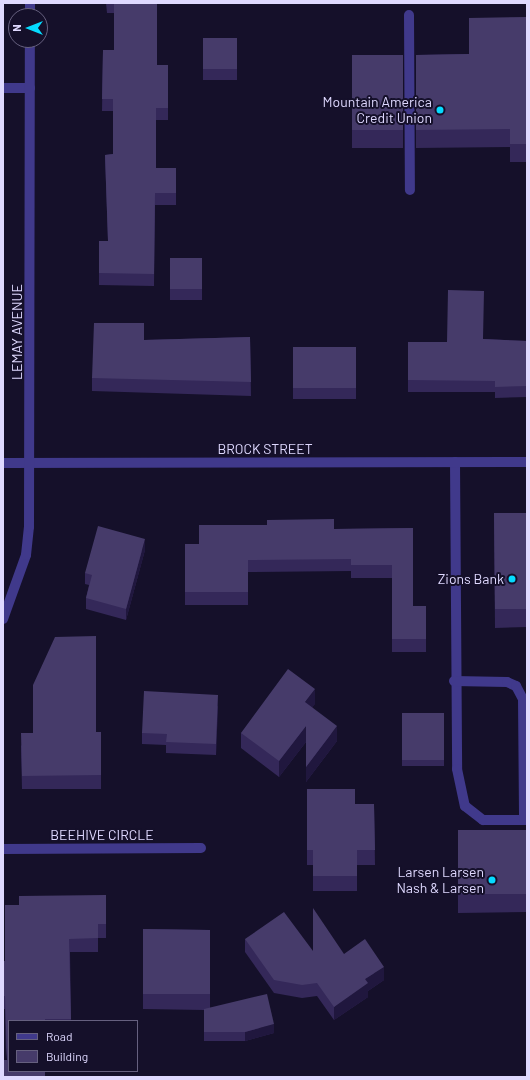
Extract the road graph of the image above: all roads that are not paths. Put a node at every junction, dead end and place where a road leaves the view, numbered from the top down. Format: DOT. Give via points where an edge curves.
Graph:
graph roads {
  1 [pos="409,15"];
  2 [pos="30,48"];
  3 [pos="3,88"];
  4 [pos="30,88"];
  5 [pos="410,190"];
  6 [pos="455,462"];
  7 [pos="527,462"];
  8 [pos="32,463"];
  9 [pos="3,464"];
  10 [pos="3,619"];
  11 [pos="454,681"];
  12 [pos="526,820"];
  13 [pos="201,848"];
  14 [pos="3,849"];
  1 -- 5 [label="street"];
  2 -- 4 [label="street, LEMAY AVENUE"];
  3 -- 4 [label="street"];
  4 -- 8 [label="street, LEMAY AVENUE"];
  6 -- 7 [label="street, BROCK STREET"];
  6 -- 8 [label="street, BROCK STREET"];
  6 -- 11 [label="street"];
  8 -- 9 [label="street, BROCK STREET"];
  8 -- 10 [label="street, LEMAY AVENUE" via="26,556"];
  11 -- 12 [label="street" via="456,770 465,806 483,820"];
  11 -- 12 [label="street" via="507,682 516,686 523,699"];
  13 -- 14 [label="street, BEEHIVE CIRCLE"];
}
